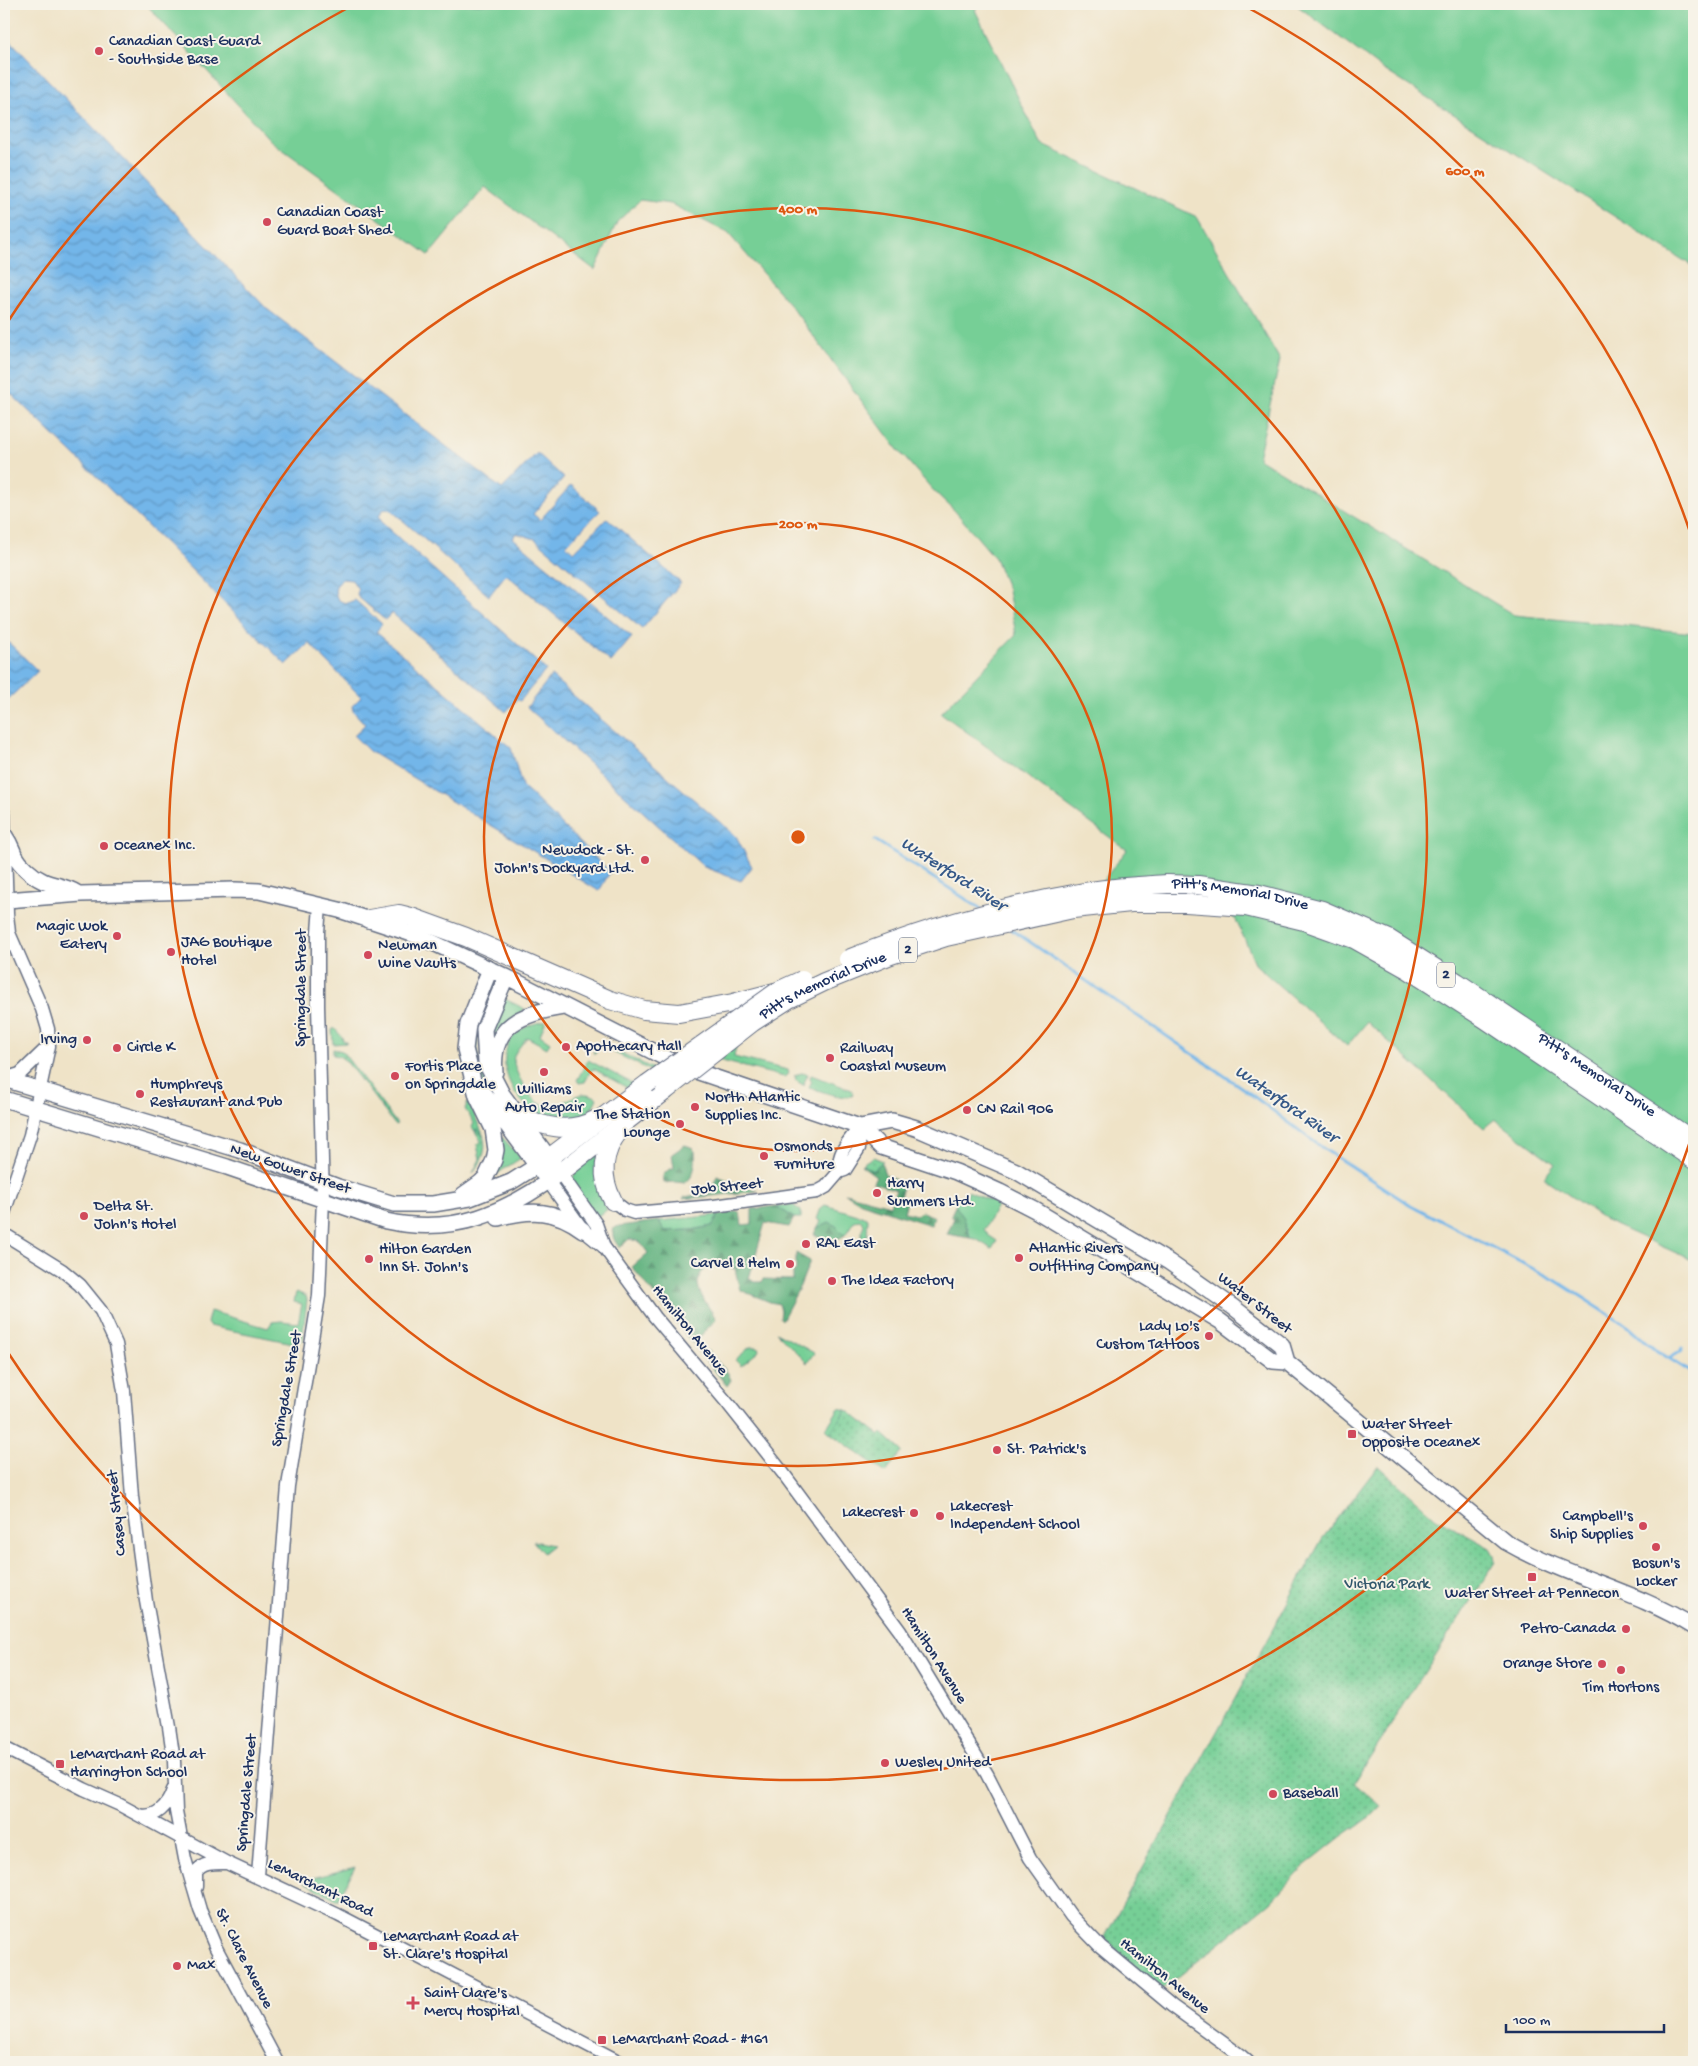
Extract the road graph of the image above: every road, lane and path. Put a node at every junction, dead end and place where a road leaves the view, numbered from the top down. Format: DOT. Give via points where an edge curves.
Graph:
graph roads {
  1 [pos="4,814"];
  2 [pos="5,836"];
  3 [pos="81,894"];
  4 [pos="5,900"];
  5 [pos="320,906"];
  6 [pos="369,919"];
  7 [pos="4,943"];
  8 [pos="18,954"];
  9 [pos="490,969"];
  10 [pos="506,977"];
  11 [pos="778,991"];
  12 [pos="563,1007"];
  13 [pos="49,1046"];
  14 [pos="472,1075"];
  15 [pos="4,1079"];
  16 [pos="497,1086"];
  17 [pos="41,1091"];
  18 [pos="4,1098"];
  19 [pos="35,1108"];
  20 [pos="608,1112"];
  21 [pos="518,1116"];
  22 [pos="626,1121"];
  23 [pos="860,1126"];
  24 [pos="1694,1142"];
  25 [pos="1694,1160"];
  26 [pos="543,1162"];
  27 [pos="554,1177"];
  28 [pos="322,1181"];
  29 [pos="323,1199"];
  30 [pos="453,1201"];
  31 [pos="613,1202"];
  32 [pos="4,1213"];
  33 [pos="474,1220"];
  34 [pos="583,1230"];
  35 [pos="4,1234"];
  36 [pos="604,1247"];
  37 [pos="1287,1362"];
  38 [pos="1694,1627"];
  39 [pos="4,1748"];
  40 [pos="174,1788"];
  41 [pos="138,1814"];
  42 [pos="181,1838"];
  43 [pos="227,1863"];
  44 [pos="258,1876"];
  45 [pos="194,1892"];
  46 [pos="277,2062"];
  47 [pos="620,2062"];
  48 [pos="1248,2062"];
  1 -- 2 [label="street"];
  2 -- 3 [label="main road" via="15,855 36,877"];
  2 -- 4 [label="street"];
  3 -- 4 [label="main road"];
  3 -- 5 [label="main road" via="259,891"];
  4 -- 8 [label="street" via="9,933"];
  5 -- 6 [label="main road"];
  5 -- 28 [label="street, Springdale Street" via="318,1006"];
  6 -- 9 [label="main road" via="421,937"];
  6 -- 11 [label="highway" via="399,914 411,917 493,948 610,1000 644,1010 679,1013 703,1010"];
  7 -- 8 [label="street"];
  8 -- 13 [label="street" via="42,1009"];
  9 -- 10 [label="main road"];
  9 -- 14 [label="main road" via="471,1014 466,1036 465,1049"];
  10 -- 12 [label="main road"];
  10 -- 16 [label="main road" via="484,1029 486,1063"];
  11 -- 20 [label="highway, Pitt's Memorial Drive / 2, bridge"];
  11 -- 24 [label="highway, Pitt's Memorial Drive / 2, bridge" via="825,968 910,935 1029,902 1086,892 1168,884 1198,884 1259,894 1313,908 1388,939"];
  12 -- 16 [label="main road" via="531,1014 503,1032 495,1053"];
  12 -- 23 [label="main road" via="681,1066"];
  13 -- 15 [label="street" via="20,1074"];
  13 -- 17 [label="street"];
  14 -- 26 [label="main road" via="489,1102"];
  14 -- 30 [label="main road" via="477,1096 493,1129 496,1150 486,1177"];
  15 -- 17 [label="main road, New Gower Street"];
  16 -- 21 [label="main road"];
  17 -- 19 [label="street"];
  17 -- 28 [label="main road, New Gower Street" via="240,1150"];
  18 -- 19 [label="main road, New Gower Street"];
  19 -- 29 [label="main road, New Gower Street"];
  19 -- 32 [label="street" via="30,1135"];
  20 -- 21 [label="highway" via="592,1122 558,1128 541,1126"];
  20 -- 26 [label="highway, Pitt's Memorial Drive / 2"];
  21 -- 26 [label="main road"];
  22 -- 25 [label="highway, Pitt's Memorial Drive / 2, bridge" via="753,1022 789,999 892,955 946,937 1072,909 1130,903 1186,903 1246,908 1304,921 1354,939 1478,1014"];
  22 -- 27 [label="highway, Pitt's Memorial Drive / 2"];
  22 -- 31 [label="highway" via="612,1140 604,1161 604,1178"];
  23 -- 31 [label="street, Job Street" via="838,1160 839,1172 826,1188 817,1192 634,1213"];
  23 -- 37 [label="main road, Water Street" via="881,1147 956,1172 1035,1210 1220,1321 1273,1361"];
  23 -- 37 [label="main road, Water Street" via="892,1121 1016,1170 1169,1262 1233,1307 1282,1345"];
  26 -- 27 [label="main road"];
  26 -- 30 [label="main road, New Gower Street" via="511,1182 483,1194"];
  27 -- 33 [label="main road, New Gower Street" via="523,1199"];
  27 -- 34 [label="street, Hamilton Avenue"];
  27 -- 36 [label="street, Hamilton Avenue" via="596,1224"];
  28 -- 29 [label="street, Springdale Street"];
  28 -- 30 [label="main road, New Gower Street" via="394,1204"];
  29 -- 33 [label="main road, New Gower Street" via="399,1224 439,1225"];
  29 -- 44 [label="street, Springdale Street" via="318,1310 288,1486"];
  33 -- 34 [label="main road" via="545,1212 568,1219"];
  34 -- 36 [label="street, Hamilton Avenue"];
  35 -- 40 [label="street, Casey Street" via="80,1284 101,1310 116,1344 124,1391 132,1497 150,1628 169,1726"];
  36 -- 48 [label="street, Hamilton Avenue" via="655,1317 783,1473 900,1631 978,1759 1030,1858 1071,1916 1100,1946 1172,2006"];
  37 -- 38 [label="main road" via="1506,1542"];
  39 -- 41 [label="street, LeMarchant Road"];
  40 -- 41 [label="street" via="162,1808 151,1816"];
  40 -- 42 [label="street, Casey Street"];
  41 -- 42 [label="street, LeMarchant Road"];
  42 -- 43 [label="street, LeMarchant Road"];
  42 -- 45 [label="street, St. Clare Avenue"];
  43 -- 44 [label="street, LeMarchant Road"];
  43 -- 45 [label="street" via="206,1864 198,1869"];
  44 -- 47 [label="street, LeMarchant Road"];
  45 -- 46 [label="street, St. Clare Avenue" via="216,1948"];
}
